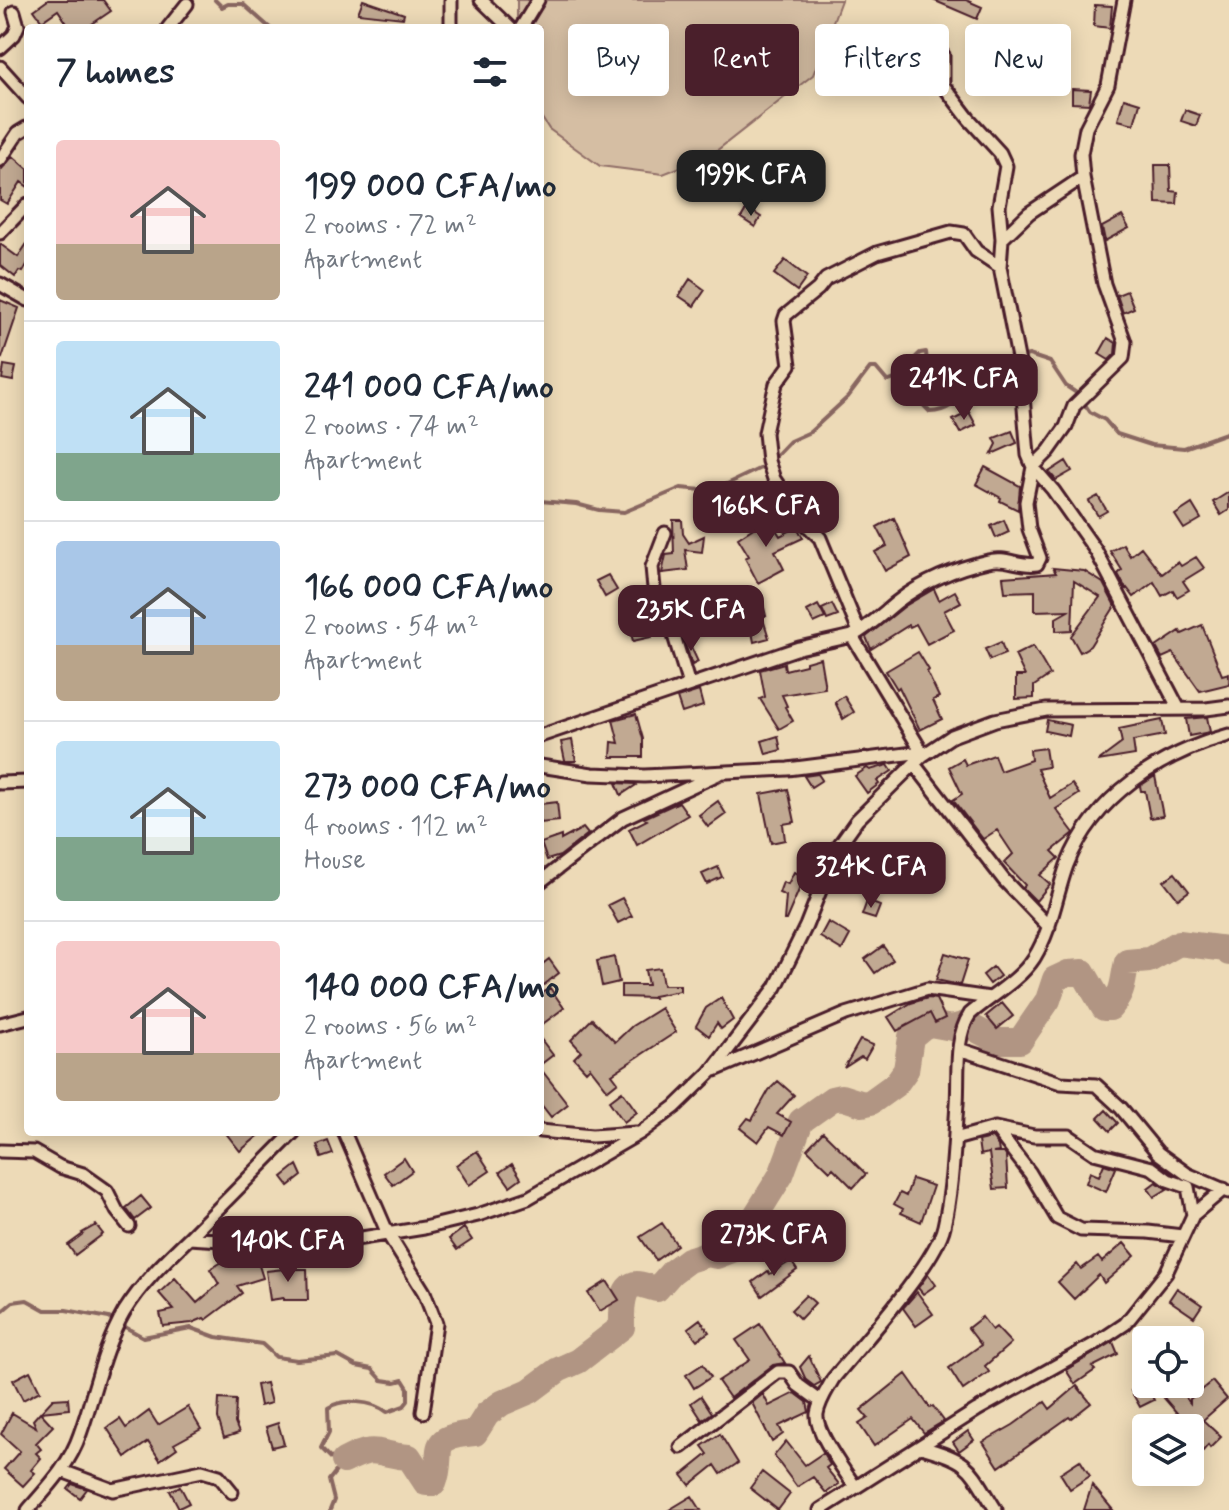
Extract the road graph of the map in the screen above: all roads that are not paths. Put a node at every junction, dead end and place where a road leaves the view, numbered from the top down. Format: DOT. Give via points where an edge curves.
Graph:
graph roads {
  1 [pos="451,0"];
  2 [pos="481,0"];
  3 [pos="538,0"];
  4 [pos="1124,0"];
  5 [pos="187,4"];
  6 [pos="14,12"];
  7 [pos="171,24"];
  8 [pos="451,24"];
  9 [pos="506,24"];
  10 [pos="523,24"];
  11 [pos="0,48"];
  12 [pos="0,67"];
  13 [pos="949,92"];
  14 [pos="24,94"];
  15 [pos="24,129"];
  16 [pos="0,160"];
  17 [pos="1083,177"];
  18 [pos="24,208"];
  19 [pos="0,233"];
  20 [pos="1002,239"];
  21 [pos="1000,267"];
  22 [pos="0,284"];
  23 [pos="24,298"];
  24 [pos="1033,467"];
  25 [pos="665,533"];
  26 [pos="856,634"];
  27 [pos="689,685"];
  28 [pos="1229,706"];
  29 [pos="1179,709"];
  30 [pos="544,735"];
  31 [pos="1229,735"];
  32 [pos="919,757"];
  33 [pos="544,767"];
  34 [pos="725,770"];
  35 [pos="24,782"];
  36 [pos="0,783"];
  37 [pos="544,879"];
  38 [pos="1049,927"];
  39 [pos="990,998"];
  40 [pos="24,1018"];
  41 [pos="0,1024"];
  42 [pos="959,1049"];
  43 [pos="711,1072"];
  44 [pos="995,1128"];
  45 [pos="544,1131"];
  46 [pos="640,1133"];
  47 [pos="290,1136"];
  48 [pos="346,1136"];
  49 [pos="955,1139"];
  50 [pos="0,1151"];
  51 [pos="1226,1190"];
  52 [pos="1193,1215"];
  53 [pos="129,1226"];
  54 [pos="388,1234"];
  55 [pos="1182,1236"];
  56 [pos="189,1238"];
  57 [pos="820,1401"];
  58 [pos="423,1412"];
  59 [pos="681,1447"];
  60 [pos="921,1447"];
  61 [pos="62,1471"];
  62 [pos="855,1487"];
  63 [pos="232,1492"];
  64 [pos="28,1510"];
  65 [pos="820,1510"];
  66 [pos="996,1510"];
  1 -- 8 [label="street"];
  2 -- 9 [label="street"];
  3 -- 10 [label="street"];
  4 -- 17 [label="street" via="1108,85 1081,142"];
  5 -- 7 [label="street"];
  6 -- 11 [label="street" via="18,26"];
  12 -- 14 [label="street"];
  13 -- 20 [label="street" via="1004,159"];
  15 -- 16 [label="street"];
  17 -- 20 [label="street" via="1029,213"];
  17 -- 24 [label="street" via="1104,284 1125,342 1123,358 1074,406 1066,427"];
  18 -- 19 [label="street"];
  20 -- 21 [label="street"];
  21 -- 24 [label="street"];
  21 -- 26 [label="street" via="976,251 964,234 951,232 849,266 786,315 790,365 773,396 765,433 768,461 788,500 820,538"];
  22 -- 23 [label="street"];
  24 -- 26 [label="street" via="1026,502 1040,558 1037,564 991,560 955,571 922,585"];
  24 -- 29 [label="street" via="1096,551"];
  25 -- 27 [label="street" via="652,567 655,599 669,619"];
  26 -- 27 [label="street"];
  26 -- 32 [label="street"];
  27 -- 30 [label="street"];
  28 -- 29 [label="street"];
  29 -- 32 [label="street" via="1022,713 973,727"];
  31 -- 38 [label="street" via="1134,777 1107,802 1068,864"];
  32 -- 34 [label="street"];
  32 -- 38 [label="street" via="1004,880"];
  32 -- 43 [label="street" via="837,848 776,987"];
  33 -- 34 [label="street" via="631,775"];
  34 -- 37 [label="street" via="623,818"];
  35 -- 36 [label="street"];
  38 -- 39 [label="street" via="1033,961"];
  39 -- 42 [label="street" via="963,1025"];
  39 -- 43 [label="street" via="927,989 846,1014"];
  40 -- 41 [label="street"];
  42 -- 49 [label="street"];
  42 -- 51 [label="street" via="1061,1083 1096,1085 1158,1153 1187,1174"];
  43 -- 46 [label="street"];
  44 -- 49 [label="street"];
  44 -- 52 [label="street" via="1069,1136 1094,1153 1152,1168 1188,1187"];
  44 -- 55 [label="street" via="1057,1218 1081,1230"];
  45 -- 46 [label="street"];
  46 -- 54 [label="street" via="528,1198 478,1215"];
  47 -- 56 [label="street"];
  48 -- 54 [label="street"];
  49 -- 57 [label="street" via="944,1228 930,1256"];
  50 -- 53 [label="street" via="28,1150 83,1174 107,1191"];
  51 -- 52 [label="street"];
  52 -- 55 [label="street"];
  54 -- 56 [label="street" via="281,1251"];
  54 -- 58 [label="street" via="424,1292 436,1323"];
  55 -- 60 [label="street" via="1166,1273 1125,1324"];
  56 -- 61 [label="street" via="150,1276 123,1313 99,1368 80,1436"];
  57 -- 59 [label="street" via="789,1372 778,1372"];
  57 -- 62 [label="street" via="820,1430"];
  60 -- 62 [label="street"];
  60 -- 66 [label="street" via="967,1466"];
  61 -- 63 [label="street" via="113,1490 202,1471 219,1476"];
  61 -- 64 [label="street"];
  62 -- 65 [label="street"];
}
